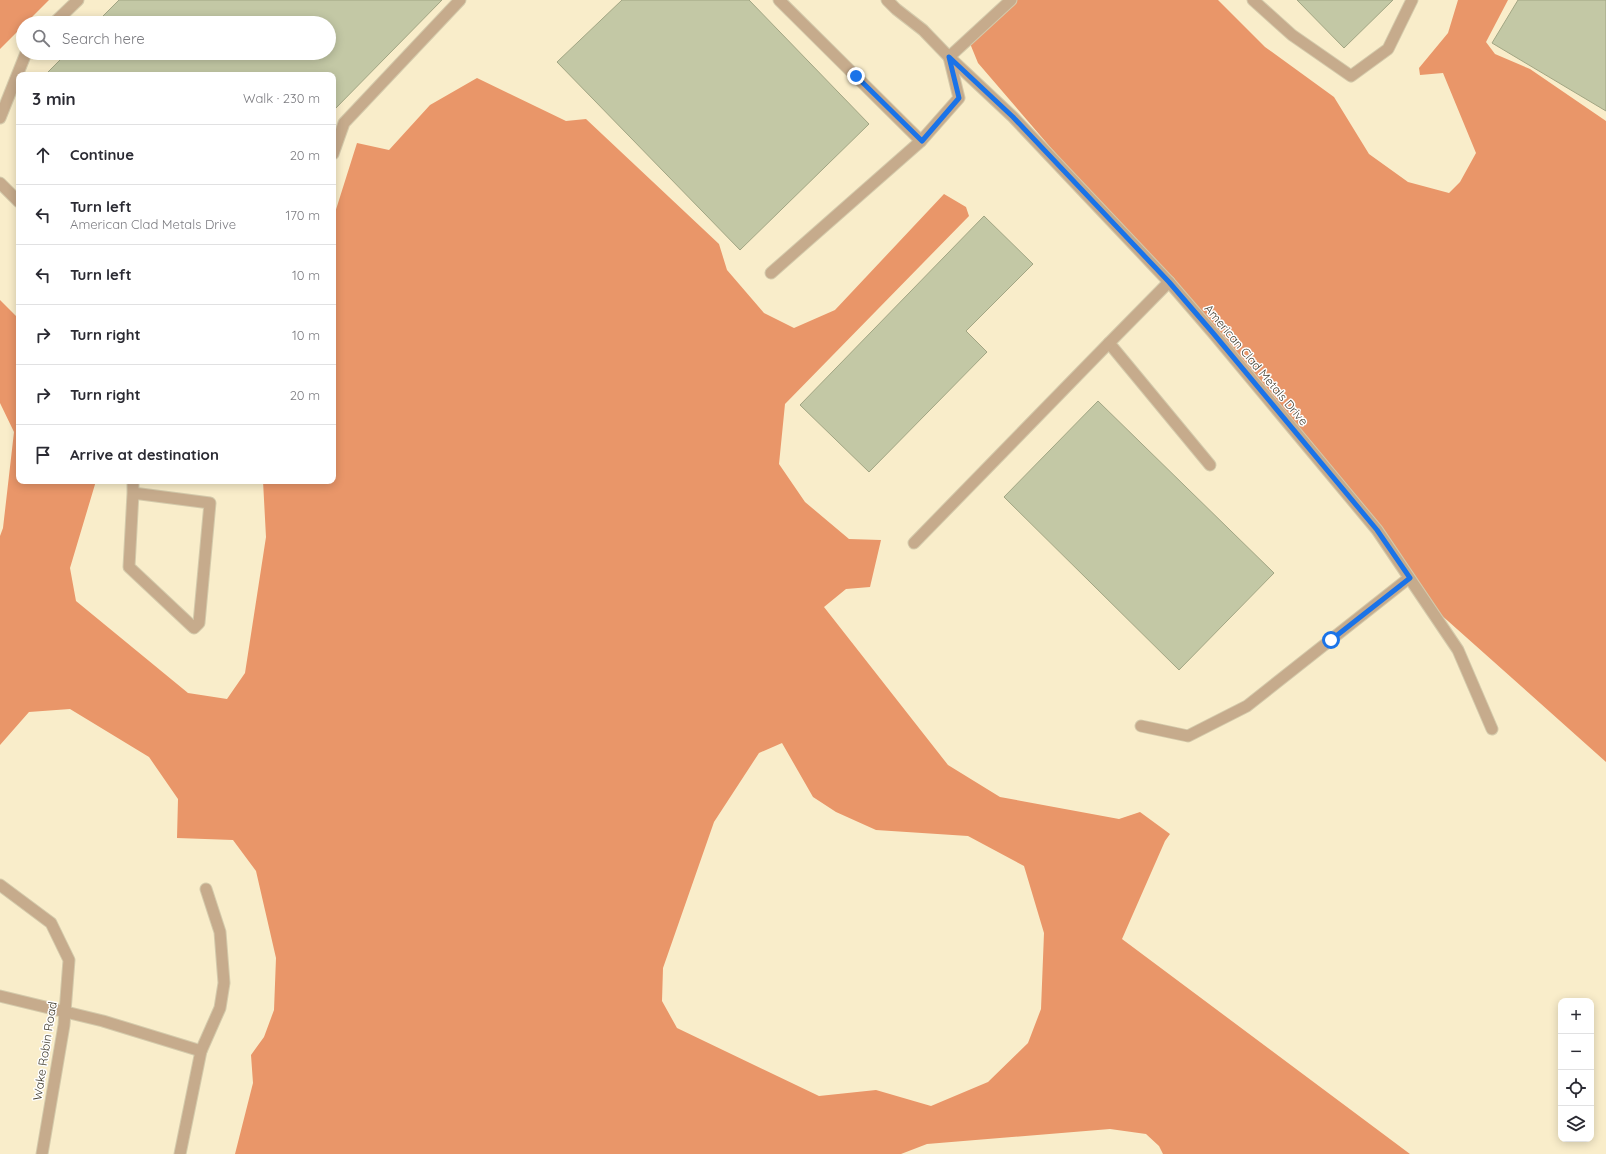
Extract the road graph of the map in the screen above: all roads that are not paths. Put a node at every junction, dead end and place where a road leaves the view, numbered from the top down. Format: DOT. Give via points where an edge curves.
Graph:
graph roads {
  1 [pos="78,0"];
  2 [pos="460,0"];
  3 [pos="779,0"];
  4 [pos="887,0"];
  5 [pos="1011,0"];
  6 [pos="1253,0"];
  7 [pos="1412,0"];
  8 [pos="61,16"];
  9 [pos="949,57"];
  10 [pos="23,60"];
  11 [pos="18,72"];
  12 [pos="16,78"];
  13 [pos="0,118"];
  14 [pos="922,141"];
  15 [pos="336,146"];
  16 [pos="0,183"];
  17 [pos="16,199"];
  18 [pos="771,273"];
  19 [pos="1169,282"];
  20 [pos="1109,343"];
  21 [pos="1210,465"];
  22 [pos="133,484"];
  23 [pos="133,493"];
  24 [pos="914,543"];
  25 [pos="1410,578"];
  26 [pos="1140,726"];
  27 [pos="1492,728"];
  28 [pos="0,885"];
  29 [pos="206,889"];
  30 [pos="0,996"];
  31 [pos="66,1011"];
  32 [pos="201,1051"];
  33 [pos="42,1154"];
  34 [pos="180,1154"];
  1 -- 8 [label="street"];
  2 -- 15 [label="street" via="344,123"];
  3 -- 14 [label="street"];
  4 -- 9 [label="street, American Clad Metals Drive" via="924,30"];
  5 -- 9 [label="street"];
  6 -- 7 [label="street" via="1292,35 1351,76 1388,49"];
  9 -- 14 [label="street" via="959,98"];
  9 -- 19 [label="street, American Clad Metals Drive" via="1013,117"];
  10 -- 11 [label="street"];
  12 -- 13 [label="street"];
  14 -- 18 [label="street"];
  16 -- 17 [label="street"];
  19 -- 20 [label="street"];
  19 -- 25 [label="street, American Clad Metals Drive" via="1377,530"];
  20 -- 21 [label="street"];
  20 -- 24 [label="street"];
  22 -- 23 [label="street"];
  23 -- 23 [label="street" via="129,567 194,628 199,623 210,503"];
  25 -- 26 [label="street" via="1247,706 1188,736"];
  25 -- 27 [label="street, American Clad Metals Drive" via="1458,650"];
  28 -- 31 [label="street, Wake Robin Road" via="51,923 69,960"];
  29 -- 32 [label="street" via="220,932 224,983 220,1008"];
  30 -- 31 [label="street"];
  31 -- 32 [label="street"];
  31 -- 33 [label="street, Wake Robin Road"];
  32 -- 34 [label="street"];
}
